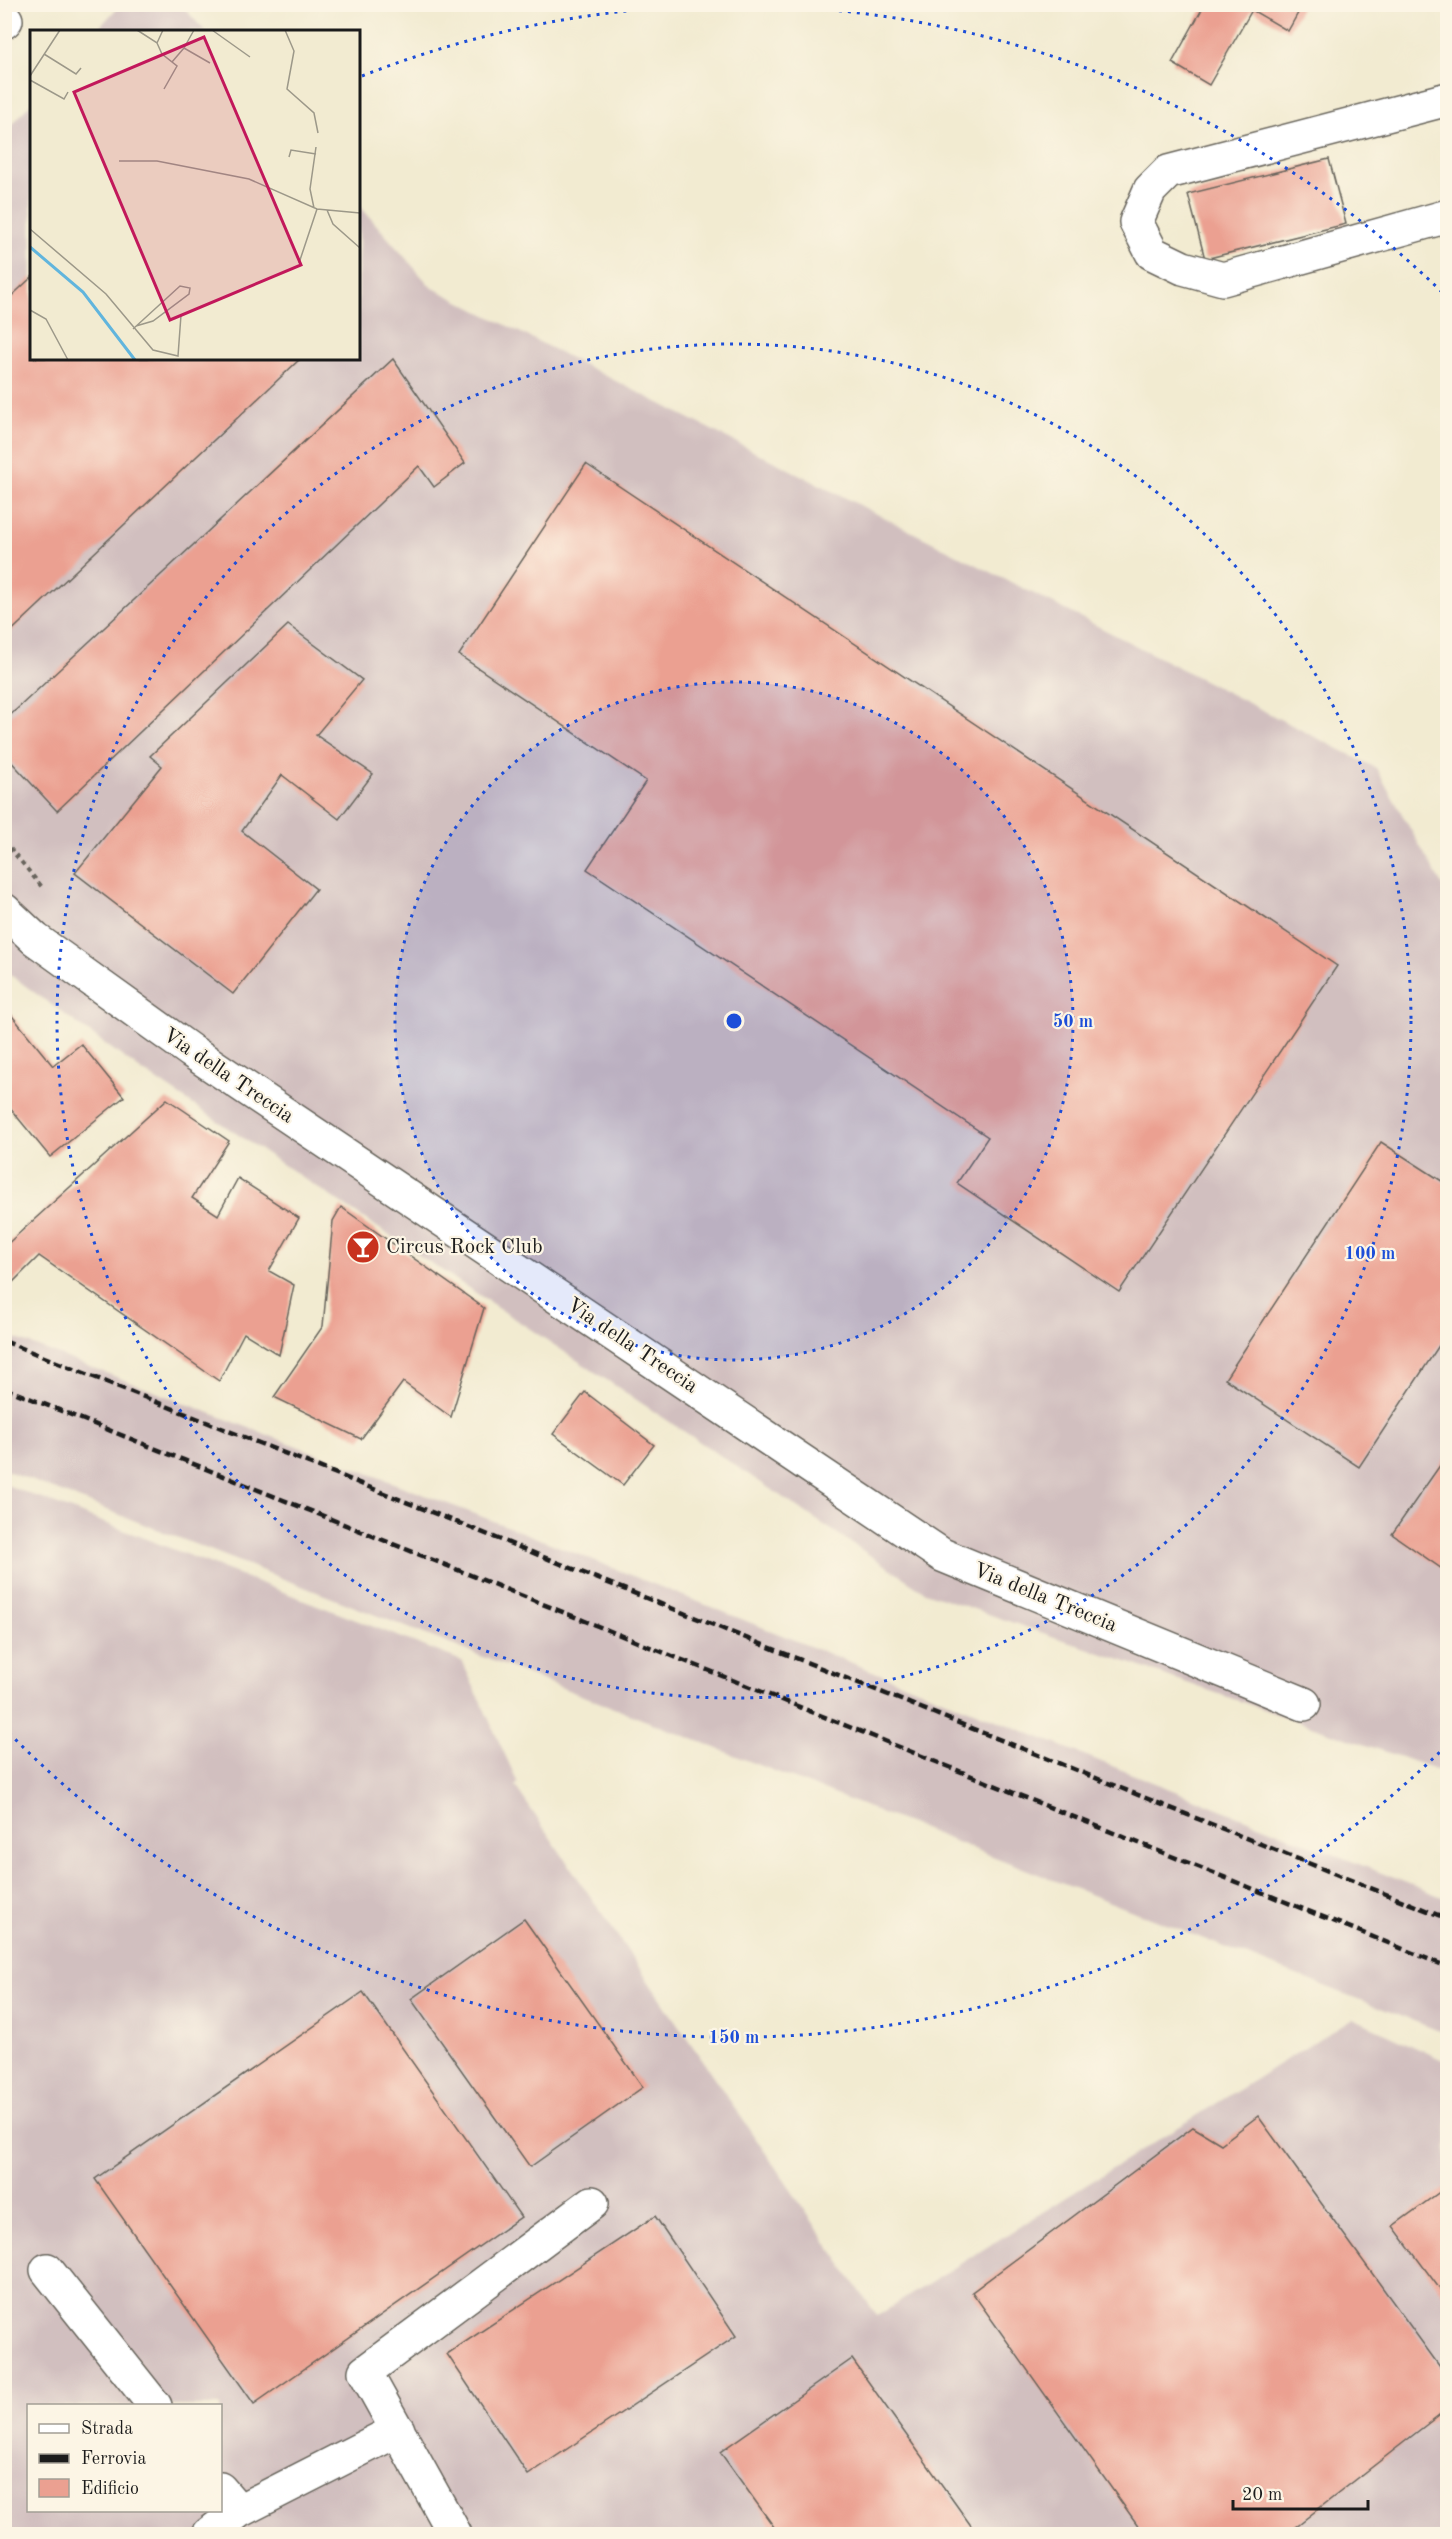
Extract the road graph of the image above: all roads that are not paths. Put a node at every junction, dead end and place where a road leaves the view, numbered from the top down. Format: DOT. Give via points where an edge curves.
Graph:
graph roads {
  1 [pos="1448,99"];
  2 [pos="1448,216"];
  3 [pos="4,910"];
  4 [pos="1304,1704"];
  5 [pos="592,2203"];
  6 [pos="47,2270"];
  7 [pos="153,2404"];
  8 [pos="398,2430"];
  9 [pos="230,2500"];
  10 [pos="209,2535"];
  11 [pos="455,2535"];
  1 -- 2 [label="street" via="1168,172 1150,190 1136,222 1152,253 1183,268 1223,279"];
  3 -- 4 [label="street, Via della Treccia" via="35,939 191,1051 942,1555"];
  5 -- 8 [label="street" via="365,2372"];
  6 -- 7 [label="street"];
  8 -- 9 [label="street"];
  8 -- 11 [label="street"];
  9 -- 10 [label="street"];
}
